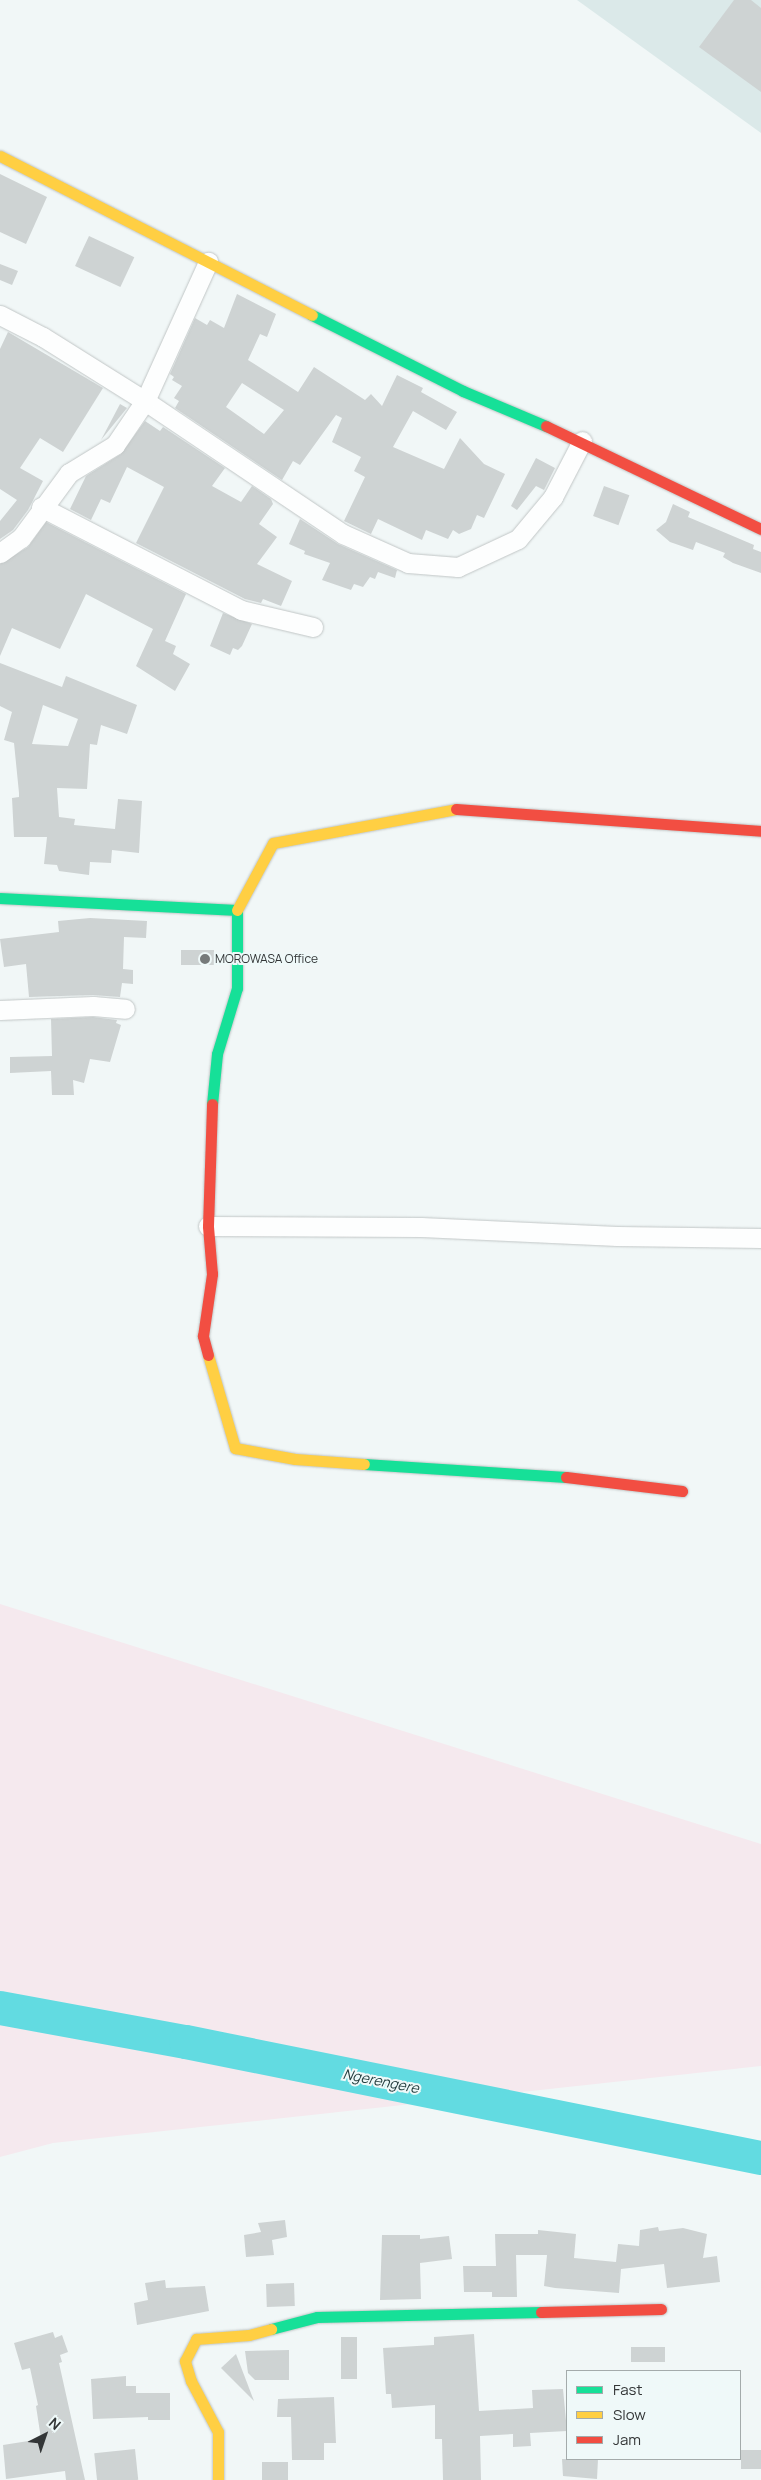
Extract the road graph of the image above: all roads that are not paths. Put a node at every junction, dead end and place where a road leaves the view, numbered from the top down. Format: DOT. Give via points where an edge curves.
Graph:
graph roads {
  1 [pos="0,156"];
  2 [pos="208,262"];
  3 [pos="0,315"];
  4 [pos="145,402"];
  5 [pos="582,441"];
  6 [pos="41,506"];
  7 [pos="761,529"];
  8 [pos="0,553"];
  9 [pos="313,627"];
  10 [pos="761,831"];
  11 [pos="0,898"];
  12 [pos="237,910"];
  13 [pos="0,1010"];
  14 [pos="125,1010"];
  15 [pos="208,1226"];
  16 [pos="761,1238"];
  17 [pos="682,1490"];
  18 [pos="661,2309"];
  19 [pos="218,2480"];
  1 -- 2 [label="street"];
  2 -- 4 [label="street"];
  2 -- 5 [label="street" via="463,391"];
  3 -- 4 [label="street"];
  4 -- 5 [label="street" via="335,529 408,563 458,566 518,539 553,497"];
  4 -- 6 [label="street" via="115,445 69,474"];
  5 -- 7 [label="street"];
  6 -- 8 [label="street" via="21,538"];
  6 -- 9 [label="street" via="241,610"];
  10 -- 12 [label="street" via="462,808 273,843"];
  11 -- 12 [label="street"];
  12 -- 15 [label="street" via="237,988 217,1054 210,1123"];
  13 -- 14 [label="street" via="93,1006"];
  15 -- 16 [label="street" via="421,1227 617,1236"];
  15 -- 17 [label="street" via="212,1274 203,1336 235,1448 295,1459 599,1479"];
  18 -- 19 [label="street" via="316,2317 250,2335 196,2339 185,2361 191,2381 218,2432"];
}
